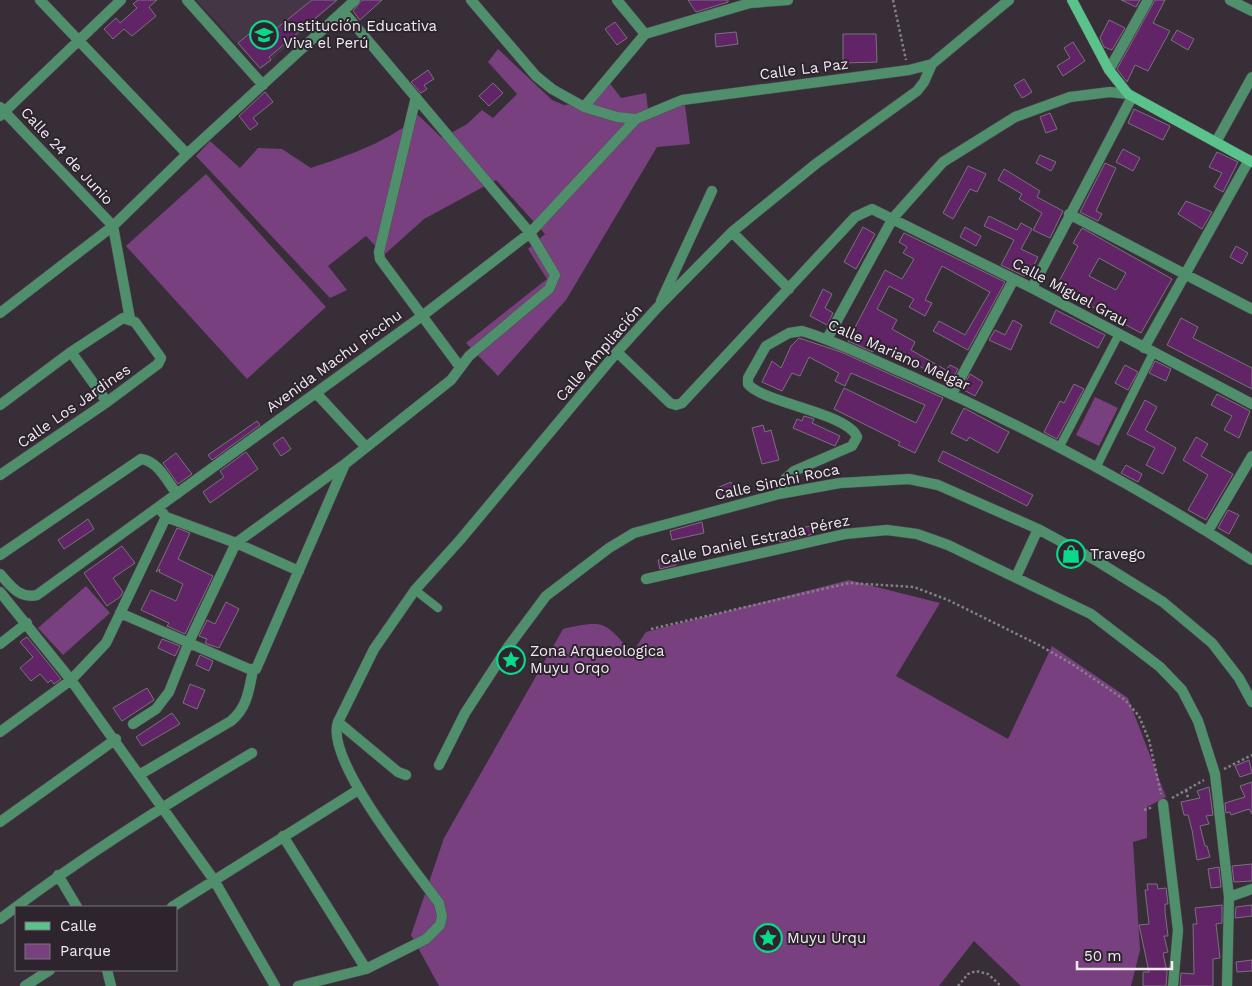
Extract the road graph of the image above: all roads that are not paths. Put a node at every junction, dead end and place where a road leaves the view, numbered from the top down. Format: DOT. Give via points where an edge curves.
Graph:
graph roads {
  1 [pos="40,0"];
  2 [pos="121,0"];
  3 [pos="187,0"];
  4 [pos="355,0"];
  5 [pos="470,0"];
  6 [pos="617,0"];
  7 [pos="788,0"];
  8 [pos="1009,0"];
  9 [pos="1072,0"];
  10 [pos="1148,0"];
  11 [pos="1230,0"];
  12 [pos="343,11"];
  13 [pos="1252,11"];
  14 [pos="645,34"];
  15 [pos="77,40"];
  16 [pos="932,64"];
  17 [pos="1109,70"];
  18 [pos="1252,77"];
  19 [pos="263,85"];
  20 [pos="1130,96"];
  21 [pos="416,97"];
  22 [pos="584,107"];
  23 [pos="2,112"];
  24 [pos="636,119"];
  25 [pos="1216,142"];
  26 [pos="187,154"];
  27 [pos="1250,161"];
  28 [pos="712,191"];
  29 [pos="1069,214"];
  30 [pos="893,218"];
  31 [pos="113,226"];
  32 [pos="732,232"];
  33 [pos="530,233"];
  34 [pos="1185,274"];
  35 [pos="1014,279"];
  36 [pos="1032,288"];
  37 [pos="789,289"];
  38 [pos="658,308"];
  39 [pos="1252,309"];
  40 [pos="0,313"];
  41 [pos="422,316"];
  42 [pos="130,319"];
  43 [pos="1119,334"];
  44 [pos="827,339"];
  45 [pos="1148,350"];
  46 [pos="71,352"];
  47 [pos="617,352"];
  48 [pos="460,367"];
  49 [pos="316,393"];
  50 [pos="952,394"];
  51 [pos="107,402"];
  52 [pos="1252,404"];
  53 [pos="0,405"];
  54 [pos="365,446"];
  55 [pos="1060,448"];
  56 [pos="1252,456"];
  57 [pos="345,464"];
  58 [pos="1096,468"];
  59 [pos="0,475"];
  60 [pos="177,494"];
  61 [pos="779,494"];
  62 [pos="159,506"];
  63 [pos="166,517"];
  64 [pos="1038,529"];
  65 [pos="1208,532"];
  66 [pos="236,543"];
  67 [pos="0,555"];
  68 [pos="1252,560"];
  69 [pos="299,571"];
  70 [pos="0,574"];
  71 [pos="1016,577"];
  72 [pos="646,579"];
  73 [pos="414,590"];
  74 [pos="0,592"];
  75 [pos="438,608"];
  76 [pos="120,613"];
  77 [pos="27,623"];
  78 [pos="189,642"];
  79 [pos="0,644"];
  80 [pos="253,670"];
  81 [pos="71,680"];
  82 [pos="1252,702"];
  83 [pos="340,717"];
  84 [pos="133,724"];
  85 [pos="0,732"];
  86 [pos="116,739"];
  87 [pos="252,753"];
  88 [pos="439,765"];
  89 [pos="139,775"];
  90 [pos="406,775"];
  91 [pos="358,790"];
  92 [pos="1163,804"];
  93 [pos="161,808"];
  94 [pos="0,822"];
  95 [pos="284,836"];
  96 [pos="58,876"];
  97 [pos="214,880"];
  98 [pos="1252,889"];
  99 [pos="1229,898"];
  100 [pos="18,906"];
  101 [pos="76,906"];
  102 [pos="174,906"];
  103 [pos="15,908"];
  104 [pos="0,919"];
  105 [pos="366,969"];
  106 [pos="48,971"];
  107 [pos="107,971"];
  108 [pos="25,986"];
  109 [pos="111,986"];
  110 [pos="275,986"];
  111 [pos="298,986"];
  112 [pos="1173,986"];
  113 [pos="1226,986"];
  1 -- 15 [label="street"];
  2 -- 15 [label="street"];
  3 -- 19 [label="street"];
  4 -- 12 [label="street"];
  5 -- 22 [label="street" via="536,76"];
  6 -- 14 [label="street"];
  7 -- 14 [label="street" via="750,4"];
  8 -- 16 [label="street, Calle La Paz"];
  9 -- 17 [label="street"];
  10 -- 17 [label="street"];
  11 -- 13 [label="street"];
  12 -- 19 [label="street"];
  12 -- 21 [label="street"];
  14 -- 22 [label="street"];
  15 -- 23 [label="street"];
  15 -- 26 [label="street"];
  16 -- 24 [label="street, Calle La Paz" via="909,70 682,100"];
  16 -- 32 [label="street, Calle Ampliación" via="918,91 817,163"];
  17 -- 20 [label="street"];
  18 -- 25 [label="street"];
  19 -- 26 [label="street"];
  20 -- 25 [label="street"];
  20 -- 29 [label="street"];
  20 -- 30 [label="street" via="1110,92 1070,96 1015,117 943,162"];
  21 -- 33 [label="street"];
  21 -- 41 [label="street" via="380,259"];
  22 -- 24 [label="street" via="616,117"];
  23 -- 31 [label="street, Calle 24 de Junio"];
  24 -- 33 [label="street, Avenida Machu Picchu"];
  25 -- 27 [label="street"];
  26 -- 31 [label="street"];
  27 -- 34 [label="street"];
  28 -- 38 [label="street"];
  29 -- 34 [label="street"];
  29 -- 36 [label="street"];
  30 -- 35 [label="street, Calle Miguel Grau"];
  30 -- 37 [label="street, Calle Miguel Grau" via="872,209 855,217"];
  30 -- 44 [label="street"];
  31 -- 40 [label="street"];
  31 -- 42 [label="street"];
  32 -- 37 [label="street"];
  32 -- 38 [label="street, Calle Ampliación"];
  33 -- 41 [label="street, Avenida Machu Picchu"];
  33 -- 48 [label="street" via="555,275 553,282"];
  34 -- 39 [label="street"];
  34 -- 45 [label="street"];
  35 -- 36 [label="street, Calle Miguel Grau"];
  35 -- 50 [label="street"];
  36 -- 43 [label="street, Calle Miguel Grau"];
  37 -- 47 [label="street" via="682,403 670,403"];
  38 -- 47 [label="street, Calle Ampliación"];
  41 -- 48 [label="street"];
  41 -- 49 [label="street, Avenida Machu Picchu"];
  42 -- 46 [label="street" via="123,318"];
  42 -- 51 [label="street, Calle Los Jardines" via="161,358 158,364"];
  43 -- 45 [label="street, Calle Miguel Grau"];
  43 -- 55 [label="lane"];
  44 -- 50 [label="street, Calle Mariano Melgar"];
  44 -- 61 [label="street, Calle Mariano Melgar" via="802,331 789,333 763,350 748,378 752,389 796,404 856,433 852,446 794,471 785,479"];
  45 -- 52 [label="street, Calle Miguel Grau"];
  45 -- 58 [label="lane"];
  46 -- 51 [label="street"];
  46 -- 53 [label="street"];
  47 -- 73 [label="street, Calle Ampliación" via="521,470"];
  48 -- 54 [label="street" via="451,380"];
  49 -- 54 [label="street"];
  49 -- 60 [label="street, Avenida Machu Picchu"];
  50 -- 55 [label="street, Calle Mariano Melgar"];
  51 -- 59 [label="street, Calle Los Jardines"];
  54 -- 57 [label="street"];
  55 -- 58 [label="street, Calle Mariano Melgar"];
  56 -- 65 [label="street"];
  57 -- 66 [label="street"];
  57 -- 69 [label="street"];
  58 -- 65 [label="street, Calle Mariano Melgar"];
  60 -- 62 [label="street, Avenida Machu Picchu"];
  60 -- 67 [label="street" via="154,464 140,459"];
  61 -- 64 [label="street, Calle Sinchi Roca" via="840,483 909,479 938,485"];
  61 -- 88 [label="street, Calle Sinchi Roca" via="634,533 546,596 465,713"];
  62 -- 63 [label="street"];
  62 -- 70 [label="street, Avenida Machu Picchu" via="37,595 27,597 16,592"];
  63 -- 66 [label="street"];
  63 -- 76 [label="street"];
  64 -- 71 [label="street"];
  64 -- 82 [label="street, Calle Sinchi Roca" via="1098,561 1163,602 1212,643 1239,678"];
  65 -- 68 [label="street, Calle Mariano Melgar"];
  66 -- 69 [label="street"];
  66 -- 78 [label="street"];
  69 -- 80 [label="street"];
  71 -- 72 [label="street, Calle Daniel Estrada Pérez" via="948,545 917,534 887,530 845,534"];
  71 -- 99 [label="street, Calle Daniel Estrada Pérez" via="1091,614 1160,667 1182,690 1198,721 1214,774"];
  73 -- 75 [label="lane"];
  73 -- 83 [label="street, Calle Ampliación" via="374,650"];
  74 -- 77 [label="street"];
  76 -- 78 [label="street"];
  76 -- 81 [label="street" via="106,643"];
  77 -- 79 [label="street"];
  77 -- 81 [label="street"];
  78 -- 80 [label="street"];
  78 -- 84 [label="street" via="169,692 156,709"];
  80 -- 89 [label="street" via="240,714"];
  81 -- 85 [label="street"];
  81 -- 86 [label="street"];
  83 -- 90 [label="street" via="398,772"];
  83 -- 91 [label="street" via="334,731 337,747"];
  86 -- 89 [label="street"];
  86 -- 94 [label="street"];
  87 -- 93 [label="street"];
  89 -- 93 [label="street"];
  91 -- 95 [label="street"];
  91 -- 105 [label="street" via="439,903 442,916 440,925 426,939"];
  92 -- 112 [label="street" via="1178,930"];
  93 -- 96 [label="street"];
  93 -- 97 [label="street"];
  95 -- 97 [label="street"];
  95 -- 105 [label="street"];
  96 -- 100 [label="street"];
  96 -- 101 [label="street"];
  97 -- 102 [label="street"];
  97 -- 110 [label="street"];
  98 -- 99 [label="street"];
  99 -- 113 [label="street, Calle Daniel Estrada Pérez"];
  103 -- 104 [label="street"];
  105 -- 111 [label="street"];
  106 -- 108 [label="street"];
  107 -- 109 [label="street"];
}
